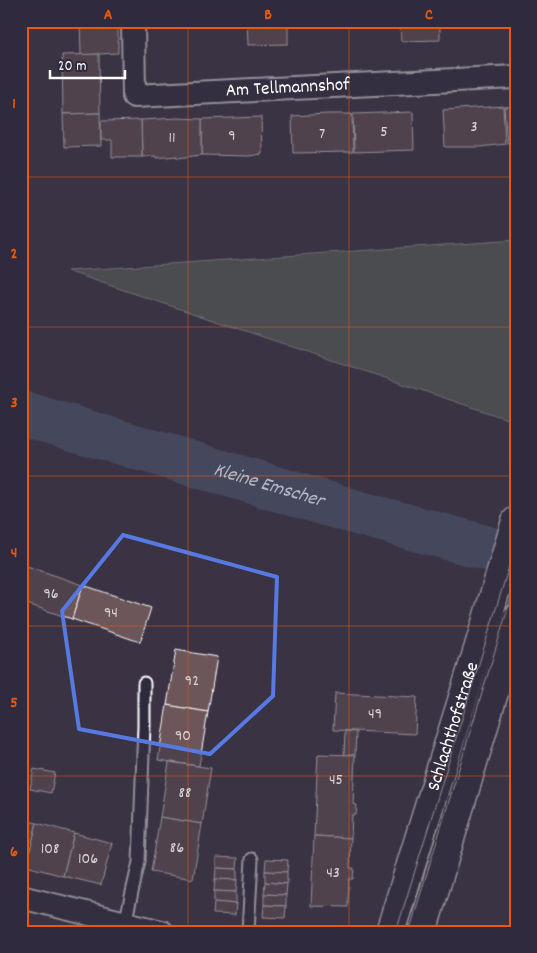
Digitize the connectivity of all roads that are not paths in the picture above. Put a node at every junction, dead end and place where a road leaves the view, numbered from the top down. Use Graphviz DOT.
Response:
graph roads {
  1 [pos="133,21"];
  2 [pos="516,77"];
  3 [pos="516,521"];
  4 [pos="513,635"];
  5 [pos="144,683"];
  6 [pos="252,859"];
  7 [pos="21,897"];
  8 [pos="125,923"];
  9 [pos="162,932"];
  10 [pos="248,932"];
  11 [pos="390,932"];
  12 [pos="422,932"];
  1 -- 2 [label="street, Am Tellmannshof"];
  3 -- 11 [label="street, Schlachthofstraße"];
  4 -- 12 [label="street, Schlachthofstraße"];
  5 -- 8 [label="lane"];
  6 -- 10 [label="lane"];
  7 -- 8 [label="street"];
  8 -- 9 [label="street"];
}
